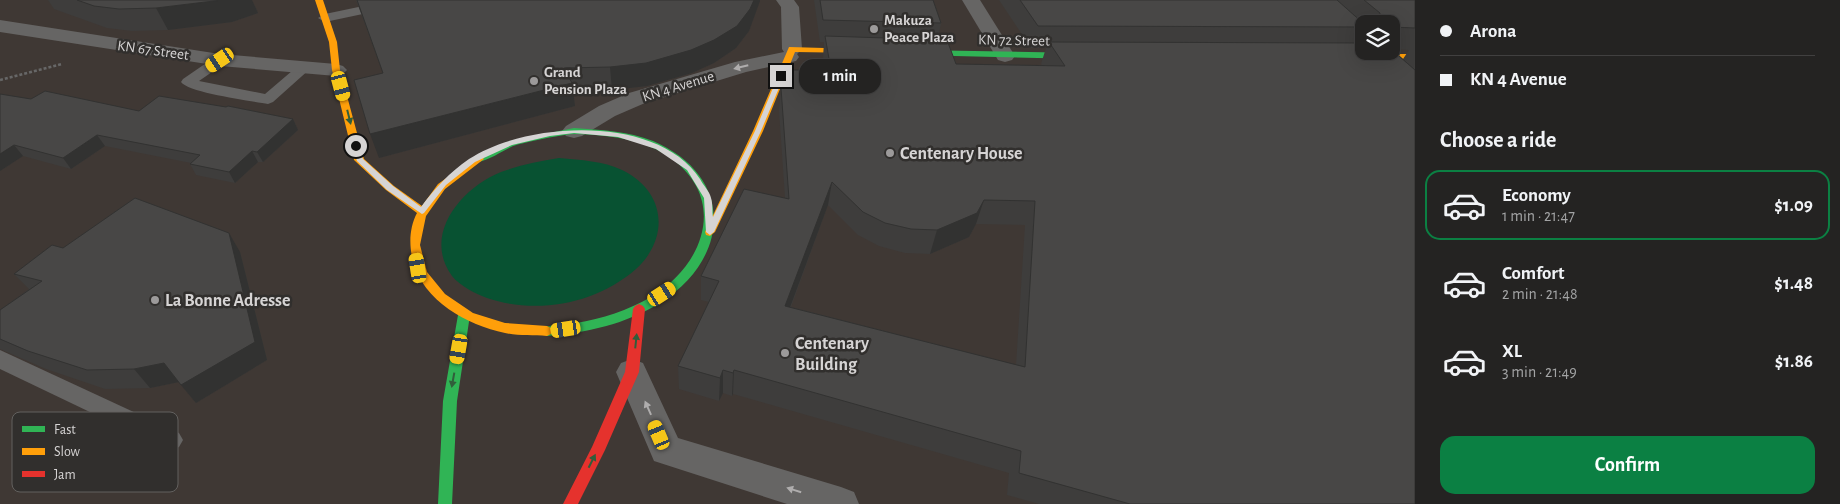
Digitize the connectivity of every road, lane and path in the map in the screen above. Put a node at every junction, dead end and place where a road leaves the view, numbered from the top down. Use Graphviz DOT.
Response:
graph roads {
  1 [pos="319,0"];
  2 [pos="410,0"];
  3 [pos="785,0"];
  4 [pos="971,0"];
  5 [pos="1312,0"];
  6 [pos="325,18"];
  7 [pos="0,26"];
  8 [pos="1355,42"];
  9 [pos="108,43"];
  10 [pos="870,52"];
  11 [pos="899,52"];
  12 [pos="790,53"];
  13 [pos="1006,56"];
  14 [pos="1095,56"];
  15 [pos="1400,56"];
  16 [pos="1415,57"];
  17 [pos="220,60"];
  18 [pos="1375,60"];
  19 [pos="304,68"];
  20 [pos="336,70"];
  21 [pos="1395,75"];
  22 [pos="0,80"];
  23 [pos="574,131"];
  24 [pos="422,212"];
  25 [pos="710,232"];
  26 [pos="639,309"];
  27 [pos="464,315"];
  28 [pos="0,359"];
  29 [pos="632,372"];
  30 [pos="112,412"];
  31 [pos="445,504"];
  32 [pos="570,504"];
  33 [pos="841,504"];
  1 -- 6 [label="main road"];
  2 -- 6 [label="lane"];
  3 -- 12 [label="street"];
  4 -- 13 [label="street"];
  5 -- 8 [label="street"];
  6 -- 20 [label="main road"];
  7 -- 9 [label="street, KN 67 Street"];
  9 -- 17 [label="street, KN 67 Street"];
  9 -- 22 [label="path"];
  10 -- 12 [label="main road"];
  11 -- 13 [label="main road, KN 72 Street"];
  12 -- 23 [label="street, KN 4 Avenue, one-way"];
  12 -- 25 [label="main road"];
  13 -- 14 [label="main road, KN 72 Street"];
  15 -- 16 [label="main road"];
  17 -- 19 [label="street, KN 67 Street"];
  17 -- 19 [label="lane"];
  18 -- 21 [label="street"];
  19 -- 20 [label="street, KN 67 Street"];
  20 -- 24 [label="main road, one-way"];
  23 -- 24 [label="main road"];
  23 -- 25 [label="main road"];
  24 -- 27 [label="main road"];
  25 -- 26 [label="main road"];
  26 -- 27 [label="main road"];
  29 -- 26 [label="main road, one-way"];
  27 -- 31 [label="main road, one-way"];
  28 -- 30 [label="lane"];
  32 -- 29 [label="main road, one-way"];
  33 -- 29 [label="street, one-way"];
}
